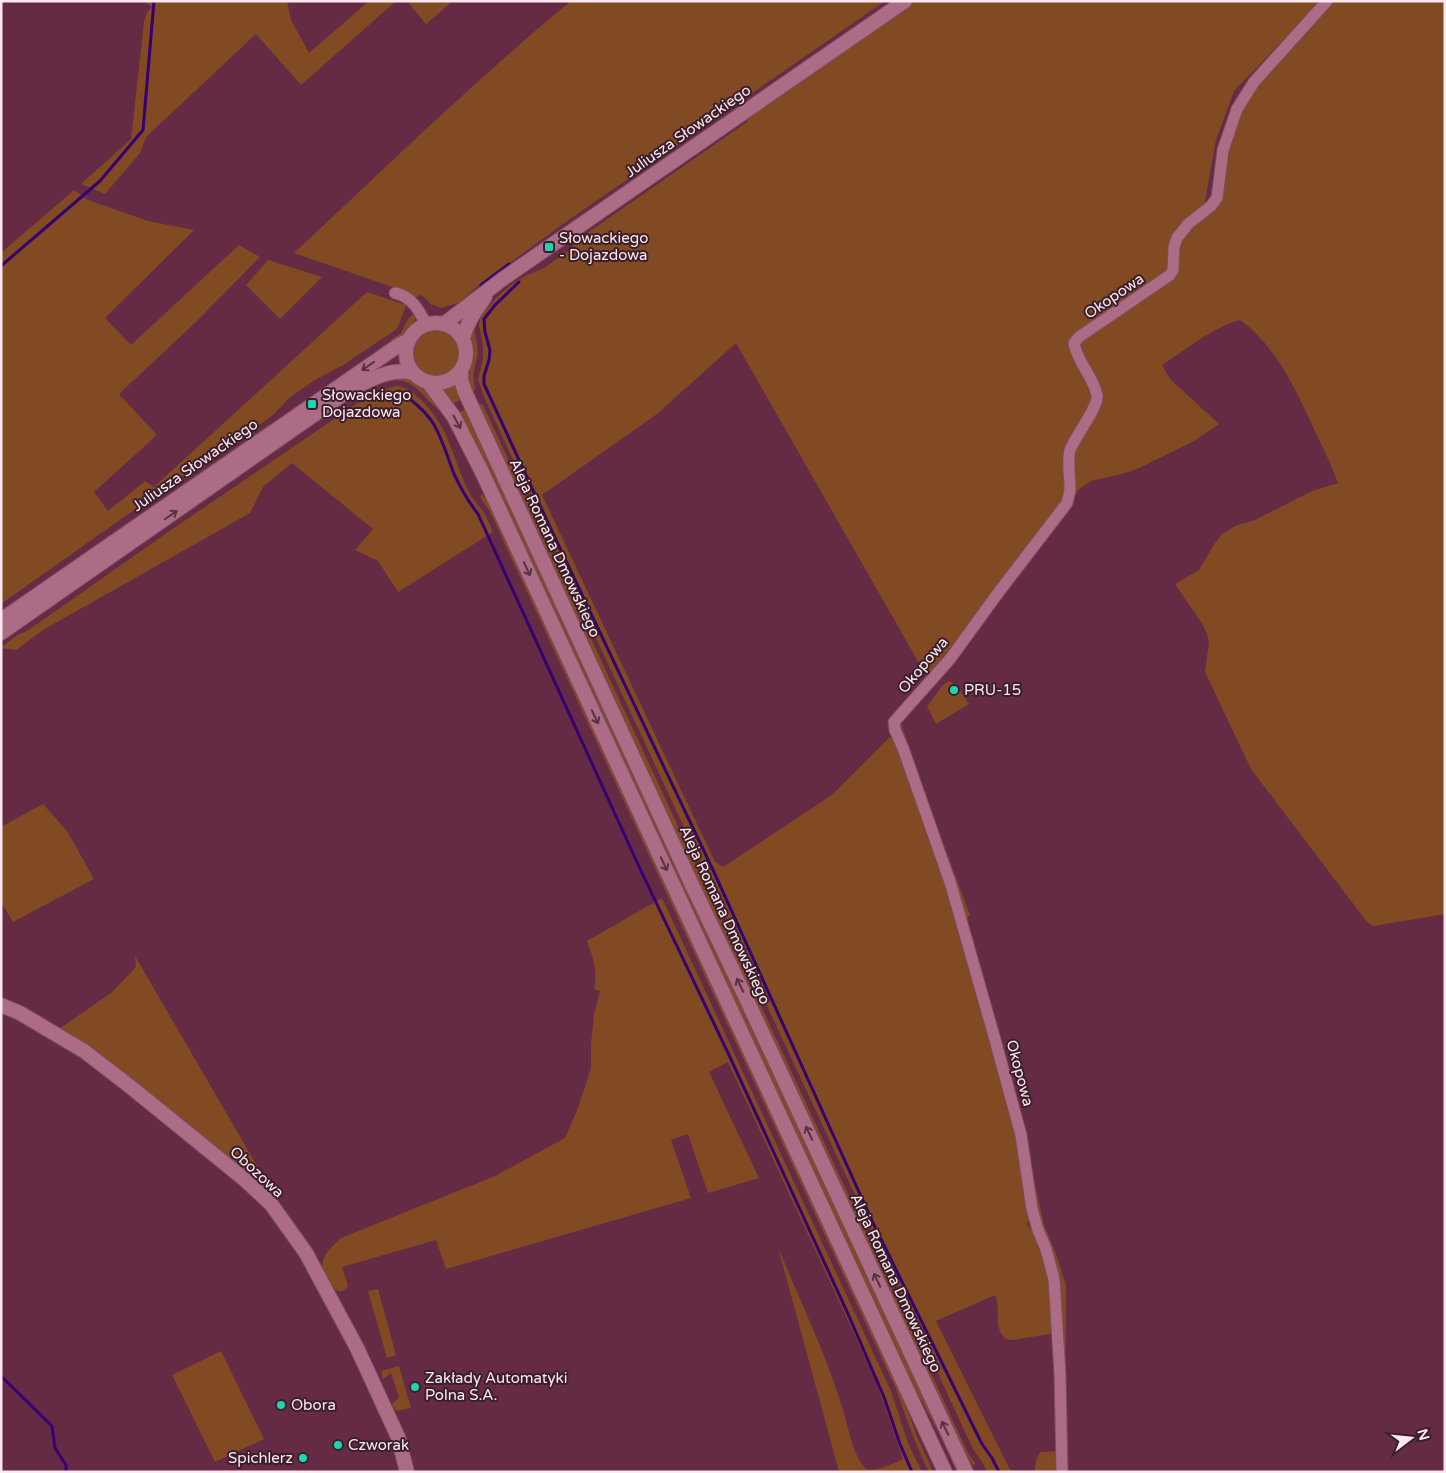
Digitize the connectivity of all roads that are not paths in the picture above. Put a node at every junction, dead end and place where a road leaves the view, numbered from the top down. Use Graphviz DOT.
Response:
graph roads {
  1 [pos="905,1"];
  2 [pos="1327,1"];
  3 [pos="491,289"];
  4 [pos="396,293"];
  5 [pos="426,324"];
  6 [pos="445,324"];
  7 [pos="463,338"];
  8 [pos="409,340"];
  9 [pos="461,371"];
  10 [pos="413,373"];
  11 [pos="429,383"];
  12 [pos="1,620"];
  13 [pos="1,633"];
  14 [pos="1,1005"];
  15 [pos="407,1472"];
  16 [pos="945,1472"];
  17 [pos="966,1472"];
  18 [pos="1062,1472"];
  1 -- 3 [label="main road, Juliusza Słowackiego"];
  2 -- 18 [label="street, Okopowa"];
  3 -- 6 [label="main road, Juliusza Słowackiego"];
  3 -- 7 [label="main road, Juliusza Słowackiego"];
  4 -- 5 [label="street"];
  5 -- 6 [label="main road"];
  5 -- 8 [label="main road"];
  6 -- 7 [label="main road"];
  7 -- 9 [label="main road"];
  8 -- 10 [label="main road"];
  8 -- 12 [label="main road, Juliusza Słowackiego, one-way"];
  9 -- 11 [label="main road"];
  17 -- 9 [label="main road, Aleja Romana Dmowskiego, one-way"];
  10 -- 11 [label="main road"];
  13 -- 10 [label="main road, Juliusza Słowackiego, one-way"];
  11 -- 16 [label="main road, one-way"];
  14 -- 15 [label="main road, Obozowa"];
}
